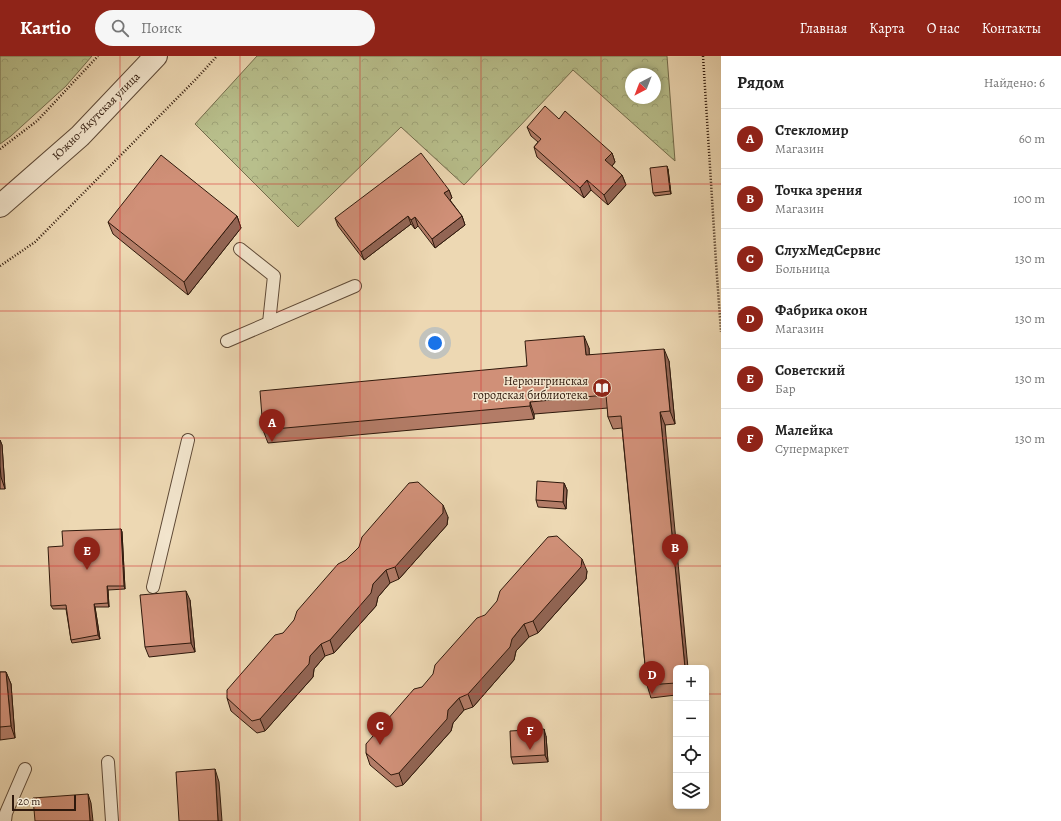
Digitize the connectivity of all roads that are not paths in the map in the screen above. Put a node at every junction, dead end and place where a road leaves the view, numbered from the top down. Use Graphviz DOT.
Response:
graph roads {
  1 [pos="156,56"];
  2 [pos="0,206"];
  3 [pos="240,249"];
  4 [pos="354,286"];
  5 [pos="269,323"];
  6 [pos="227,341"];
  7 [pos="188,440"];
  8 [pos="153,587"];
  9 [pos="108,762"];
  10 [pos="25,769"];
  11 [pos="6,821"];
  12 [pos="112,821"];
  1 -- 2 [label="street, Южно-Якутская улица"];
  3 -- 5 [label="lane"];
  4 -- 5 [label="lane"];
  5 -- 6 [label="lane"];
  7 -- 8 [label="lane"];
  9 -- 12 [label="lane"];
  10 -- 11 [label="lane"];
}
